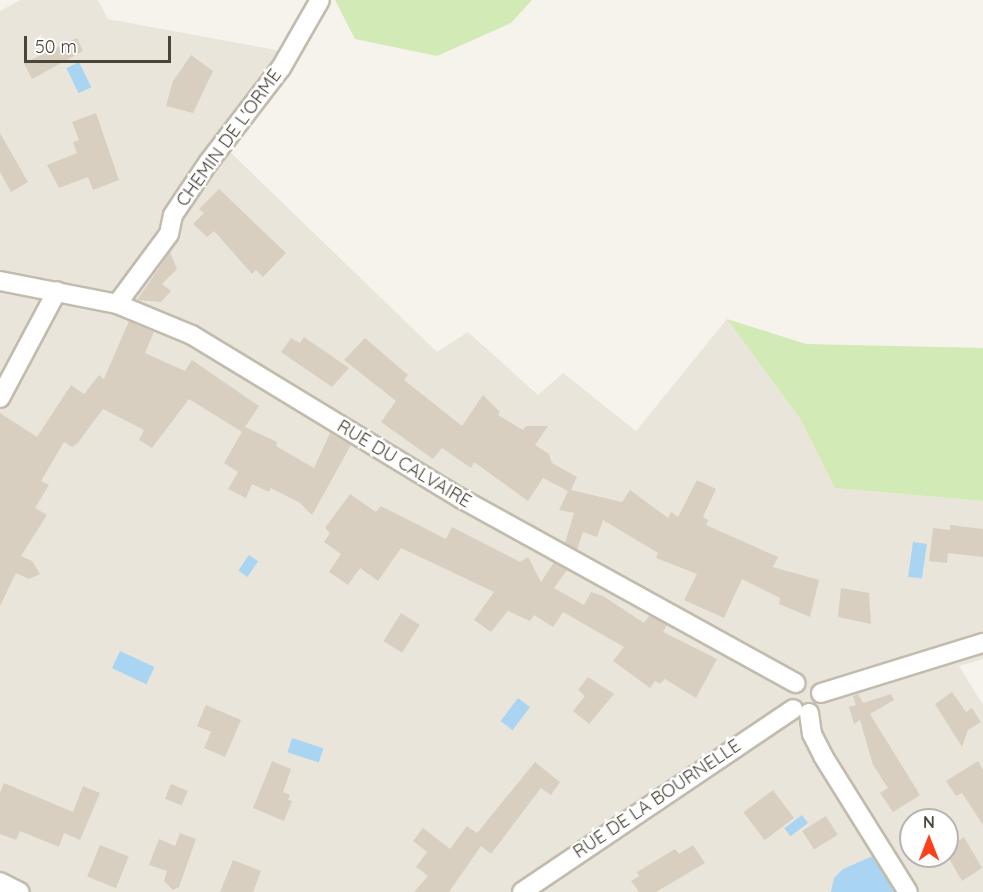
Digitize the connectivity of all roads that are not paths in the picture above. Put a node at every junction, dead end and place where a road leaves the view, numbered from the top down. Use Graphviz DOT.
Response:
graph roads {
  1 [pos="321,0"];
  2 [pos="0,281"];
  3 [pos="57,291"];
  4 [pos="117,304"];
  5 [pos="0,398"];
  6 [pos="983,643"];
  7 [pos="796,683"];
  8 [pos="821,693"];
  9 [pos="801,711"];
  10 [pos="0,882"];
  11 [pos="20,892"];
  12 [pos="522,892"];
  13 [pos="908,892"];
  1 -- 4 [label="street, CHEMIN DE L'ORME"];
  2 -- 3 [label="street, RUE DU CALVAIRE"];
  3 -- 4 [label="street, RUE DU CALVAIRE"];
  3 -- 5 [label="street"];
  4 -- 7 [label="street, RUE DU CALVAIRE"];
  6 -- 8 [label="street"];
  7 -- 8 [label="street"];
  7 -- 9 [label="street"];
  8 -- 9 [label="street"];
  9 -- 12 [label="street, RUE DE LA BOURNELLE"];
  9 -- 13 [label="street"];
  10 -- 11 [label="street"];
}
